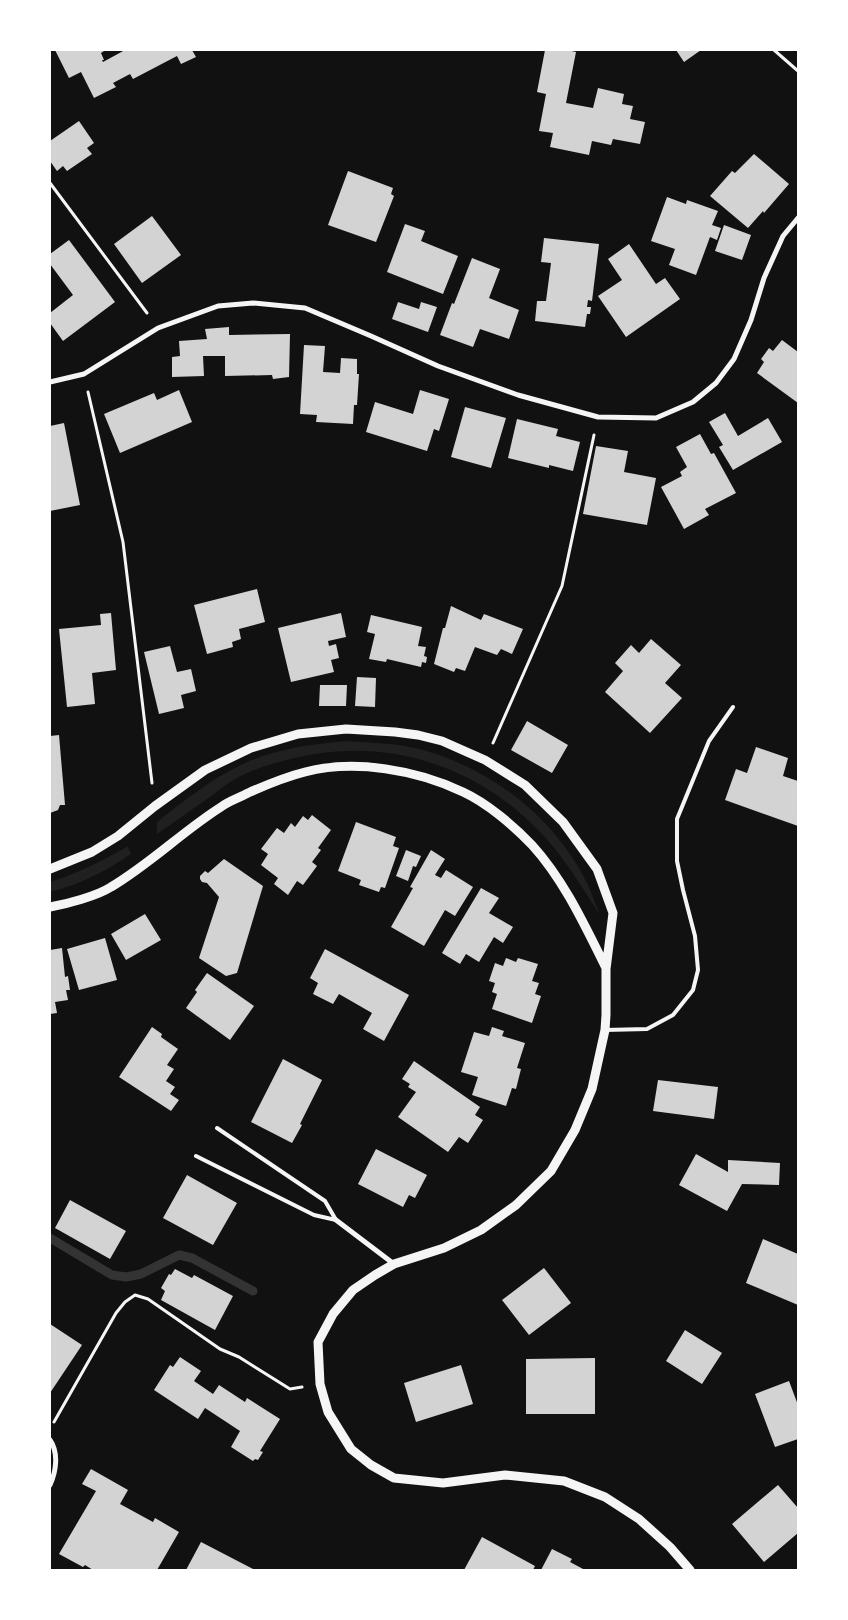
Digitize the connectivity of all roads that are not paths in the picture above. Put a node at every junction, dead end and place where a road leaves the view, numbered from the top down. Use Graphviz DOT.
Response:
graph roads {
  1 [pos="798,218"];
  2 [pos="50,382"];
  3 [pos="733,707"];
  4 [pos="50,869"];
  5 [pos="50,907"];
  6 [pos="606,969"];
  7 [pos="605,1030"];
  8 [pos="217,1128"];
  9 [pos="196,1156"];
  10 [pos="336,1220"];
  11 [pos="394,1264"];
  12 [pos="50,1440"];
  13 [pos="50,1485"];
  14 [pos="690,1570"];
  1 -- 2 [label="street"];
  3 -- 7 [label="lane"];
  4 -- 6 [label="street"];
  5 -- 6 [label="street"];
  6 -- 7 [label="street"];
  7 -- 11 [label="street"];
  8 -- 10 [label="lane"];
  9 -- 10 [label="lane"];
  10 -- 11 [label="street"];
  11 -- 14 [label="street"];
  12 -- 13 [label="street"];
}
